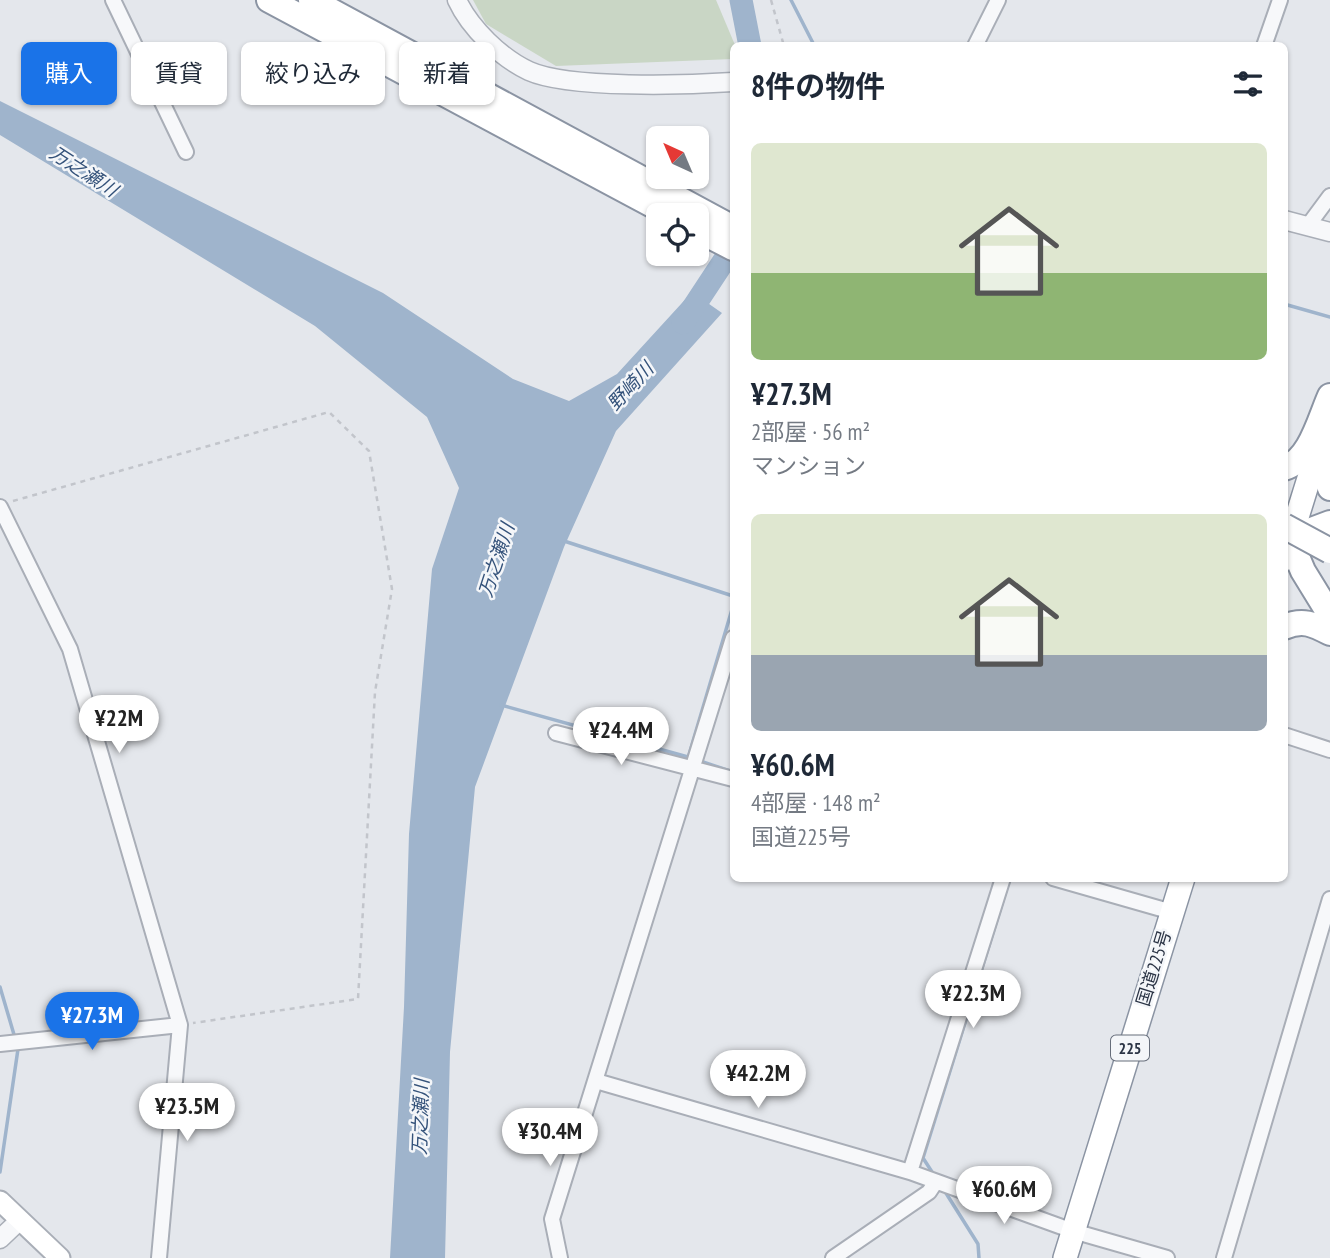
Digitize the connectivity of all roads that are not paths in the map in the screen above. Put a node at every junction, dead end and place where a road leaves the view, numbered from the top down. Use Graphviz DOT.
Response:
graph roads {
  1 [pos="113,0"];
  2 [pos="269,0"];
  3 [pos="311,0"];
  4 [pos="457,0"];
  5 [pos="998,0"];
  6 [pos="1280,0"];
  7 [pos="977,42"];
  8 [pos="1265,42"];
  9 [pos="730,82"];
  10 [pos="186,152"];
  11 [pos="1330,196"];
  12 [pos="649,203"];
  13 [pos="664,203"];
  14 [pos="1288,221"];
  15 [pos="709,225"];
  16 [pos="1307,227"];
  17 [pos="730,228"];
  18 [pos="709,231"];
  19 [pos="1330,232"];
  20 [pos="730,246"];
  21 [pos="1330,396"];
  22 [pos="1330,410"];
  23 [pos="1330,444"];
  24 [pos="1288,466"];
  25 [pos="1330,488"];
  26 [pos="7,504"];
  27 [pos="1330,523"];
  28 [pos="1288,538"];
  29 [pos="1330,551"];
  30 [pos="1330,564"];
  31 [pos="1330,615"];
  32 [pos="1288,625"];
  33 [pos="1330,633"];
  34 [pos="730,648"];
  35 [pos="556,733"];
  36 [pos="1288,736"];
  37 [pos="1330,750"];
  38 [pos="695,767"];
  39 [pos="730,778"];
  40 [pos="1002,882"];
  41 [pos="1067,882"];
  42 [pos="1182,882"];
  43 [pos="1330,899"];
  44 [pos="1172,912"];
  45 [pos="180,1025"];
  46 [pos="0,1044"];
  47 [pos="596,1081"];
  48 [pos="910,1172"];
  49 [pos="940,1185"];
  50 [pos="0,1201"];
  51 [pos="20,1220"];
  52 [pos="1073,1231"];
  53 [pos="0,1240"];
  54 [pos="60,1258"];
  55 [pos="159,1258"];
  56 [pos="560,1258"];
  57 [pos="833,1258"];
  58 [pos="1065,1258"];
  59 [pos="1167,1258"];
  60 [pos="1224,1258"];
  1 -- 10 [label="street"];
  2 -- 12 [label="highway"];
  3 -- 13 [label="highway"];
  4 -- 9 [label="street"];
  5 -- 7 [label="street"];
  6 -- 8 [label="street"];
  11 -- 16 [label="street"];
  14 -- 16 [label="street"];
  15 -- 17 [label="highway"];
  16 -- 19 [label="street"];
  18 -- 20 [label="highway"];
  21 -- 24 [label="highway"];
  22 -- 28 [label="highway"];
  23 -- 25 [label="highway"];
  26 -- 45 [label="street"];
  27 -- 28 [label="highway"];
  28 -- 29 [label="highway, bridge"];
  28 -- 30 [label="highway"];
  28 -- 31 [label="highway"];
  32 -- 33 [label="highway"];
  34 -- 38 [label="street"];
  35 -- 38 [label="street"];
  36 -- 37 [label="street"];
  38 -- 39 [label="street"];
  38 -- 47 [label="street"];
  40 -- 48 [label="street"];
  41 -- 44 [label="street"];
  42 -- 44 [label="highway, 国道225号 / 225"];
  43 -- 60 [label="street"];
  44 -- 52 [label="highway, 国道225号 / 225"];
  45 -- 46 [label="street"];
  45 -- 55 [label="street"];
  47 -- 48 [label="street"];
  47 -- 56 [label="street"];
  48 -- 49 [label="street"];
  49 -- 52 [label="street"];
  49 -- 57 [label="street"];
  50 -- 51 [label="main road"];
  51 -- 53 [label="street"];
  51 -- 54 [label="main road"];
  52 -- 58 [label="highway, 国道225号 / 225"];
  52 -- 59 [label="street"];
}
